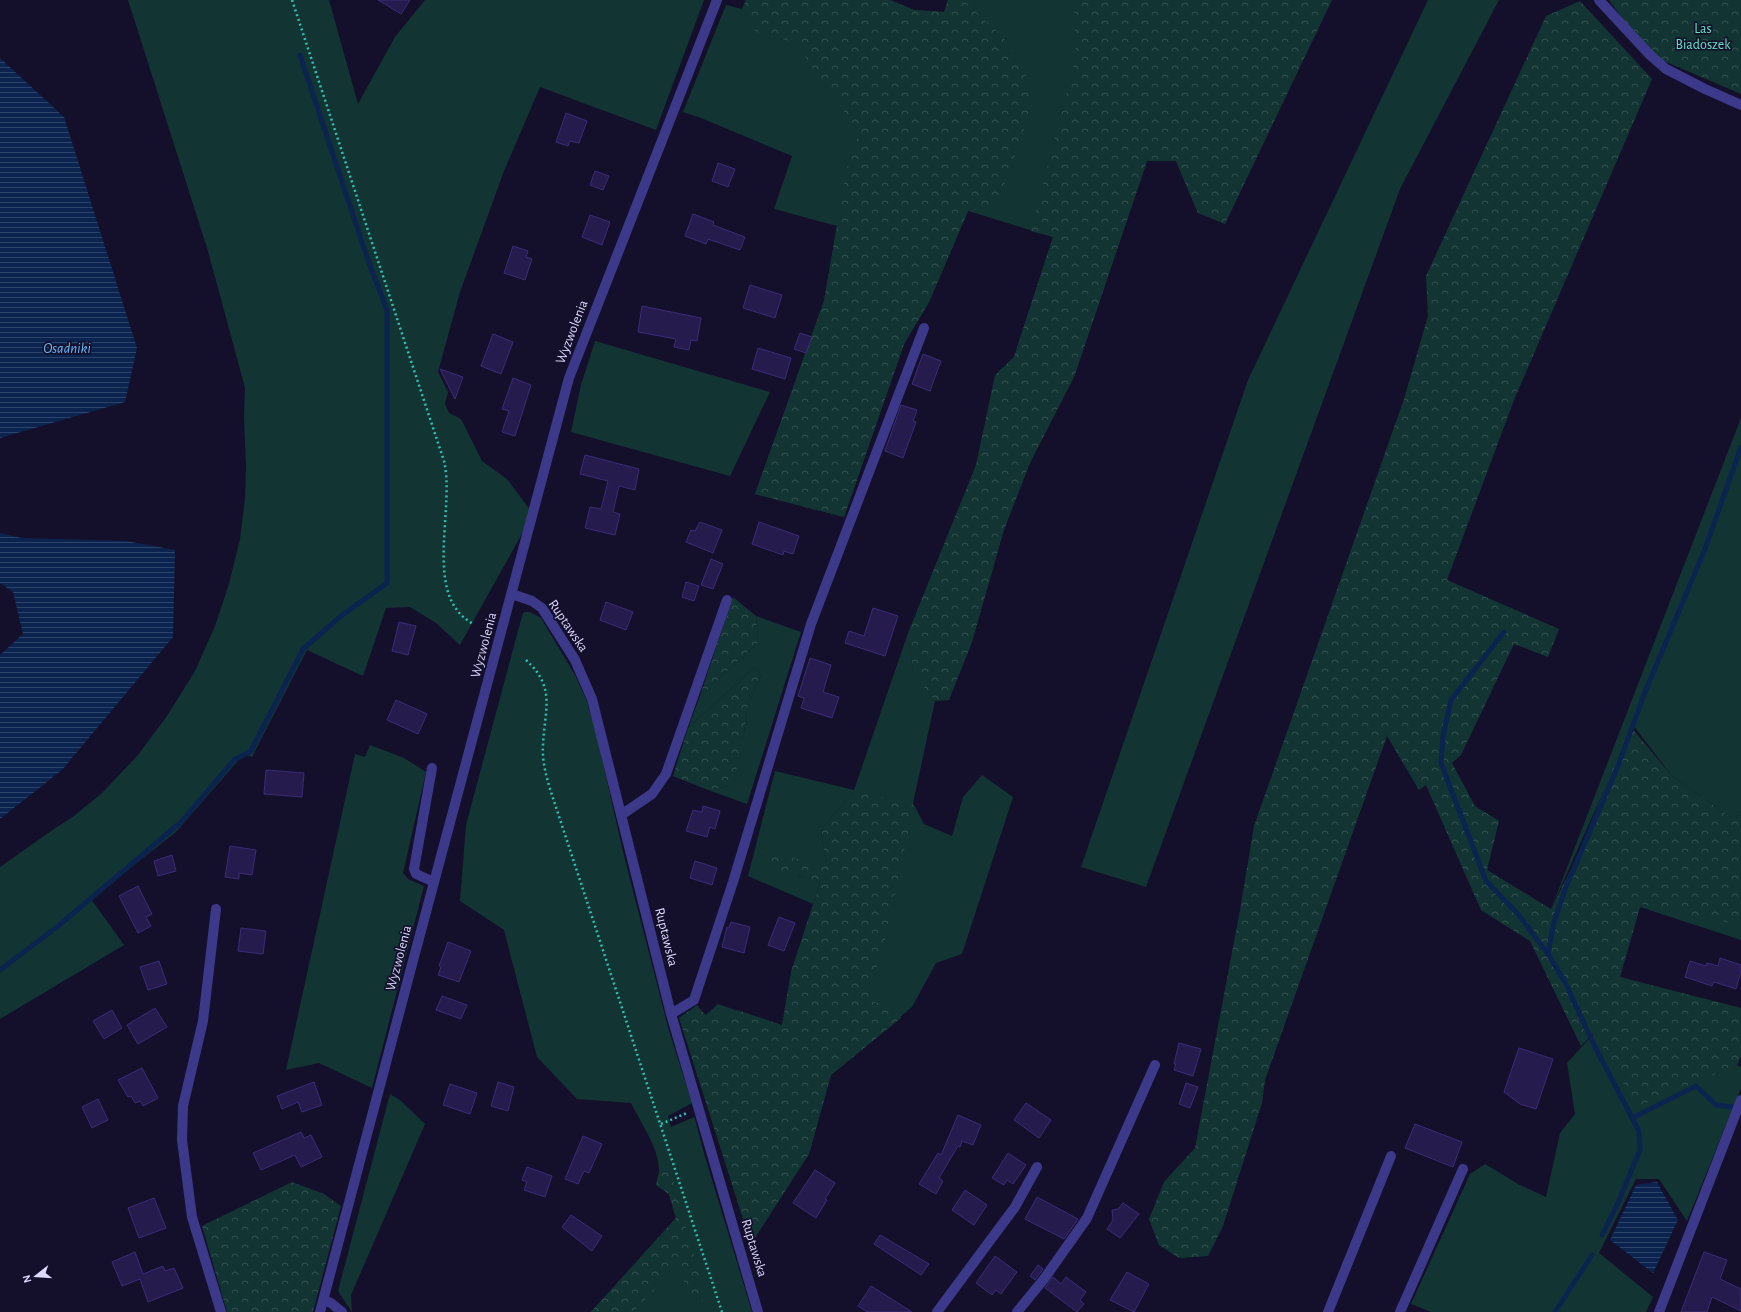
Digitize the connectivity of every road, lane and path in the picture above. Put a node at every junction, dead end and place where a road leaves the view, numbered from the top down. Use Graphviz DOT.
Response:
graph roads {
  1 [pos="292,0"];
  2 [pos="717,0"];
  3 [pos="1600,0"];
  4 [pos="1741,104"];
  5 [pos="924,328"];
  6 [pos="512,594"];
  7 [pos="727,600"];
  8 [pos="473,624"];
  9 [pos="526,660"];
  10 [pos="432,768"];
  11 [pos="621,815"];
  12 [pos="434,882"];
  13 [pos="216,909"];
  14 [pos="671,1014"];
  15 [pos="1155,1065"];
  16 [pos="1741,1100"];
  17 [pos="698,1108"];
  18 [pos="660,1124"];
  19 [pos="1391,1156"];
  20 [pos="1037,1167"];
  21 [pos="1463,1170"];
  22 [pos="324,1300"];
  23 [pos="221,1312"];
  24 [pos="320,1312"];
  25 [pos="342,1312"];
  26 [pos="722,1312"];
  27 [pos="758,1312"];
  28 [pos="937,1312"];
  29 [pos="1017,1312"];
  30 [pos="1328,1312"];
  31 [pos="1400,1312"];
  32 [pos="1659,1312"];
  1 -- 8 [label="path"];
  2 -- 6 [label="street, Wyzwolenia"];
  3 -- 4 [label="street"];
  5 -- 14 [label="street"];
  6 -- 11 [label="street, Ruptawska"];
  6 -- 12 [label="street, Wyzwolenia"];
  7 -- 11 [label="street"];
  9 -- 18 [label="path"];
  10 -- 12 [label="street"];
  11 -- 14 [label="street, Ruptawska"];
  12 -- 22 [label="street, Wyzwolenia"];
  13 -- 23 [label="street"];
  14 -- 17 [label="street, Ruptawska"];
  15 -- 29 [label="street"];
  16 -- 32 [label="street"];
  17 -- 18 [label="path"];
  17 -- 27 [label="street, Ruptawska"];
  18 -- 26 [label="path"];
  19 -- 30 [label="street"];
  20 -- 28 [label="street"];
  21 -- 31 [label="street"];
  22 -- 24 [label="street, Wyzwolenia"];
  22 -- 25 [label="street"];
}
